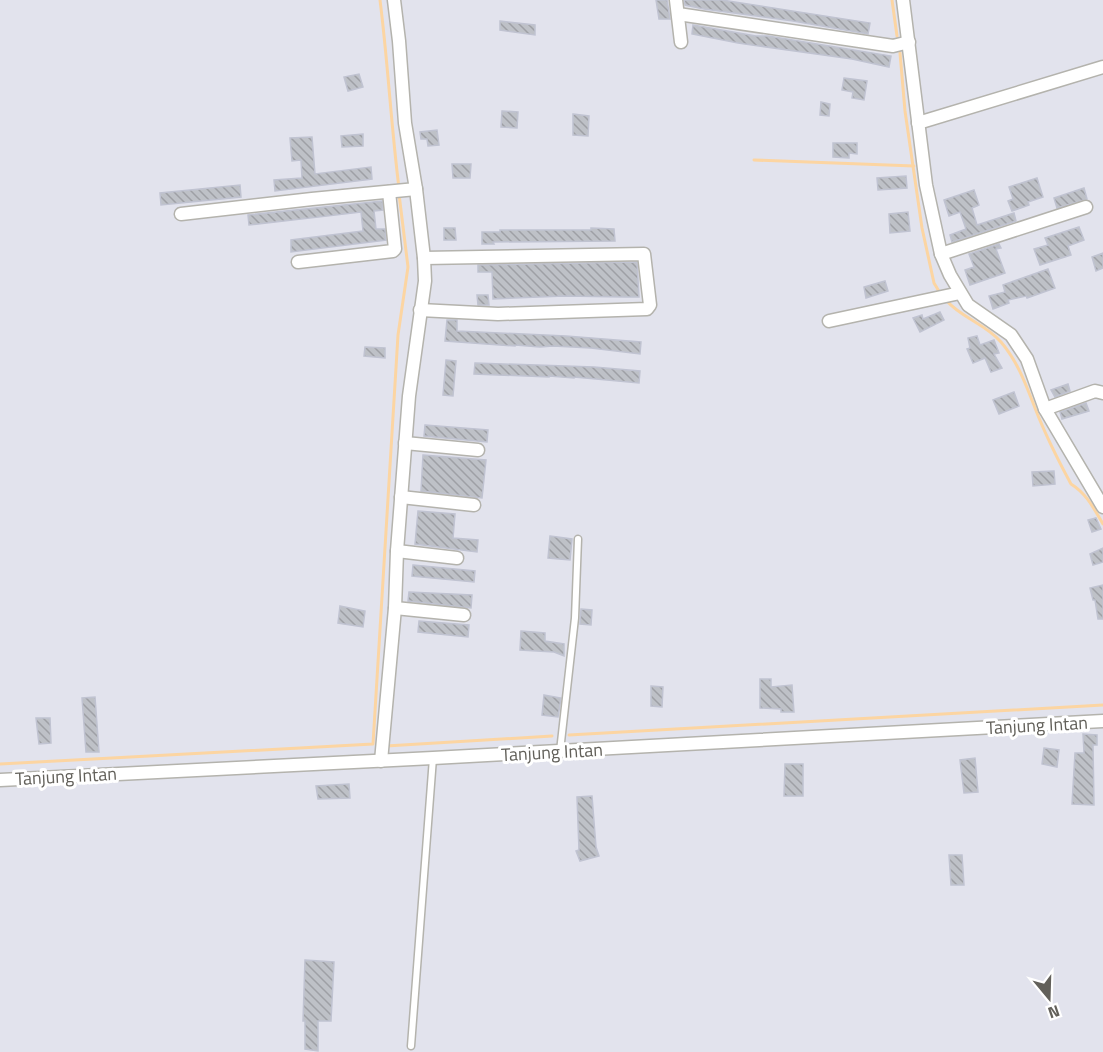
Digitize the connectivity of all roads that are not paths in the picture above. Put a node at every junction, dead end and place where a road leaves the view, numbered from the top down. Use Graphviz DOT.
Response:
graph roads {
  1 [pos="394,0"];
  2 [pos="676,0"];
  3 [pos="903,0"];
  4 [pos="678,14"];
  5 [pos="681,42"];
  6 [pos="909,42"];
  7 [pos="1103,67"];
  8 [pos="918,123"];
  9 [pos="412,190"];
  10 [pos="391,192"];
  11 [pos="1086,207"];
  12 [pos="181,214"];
  13 [pos="941,254"];
  14 [pos="424,258"];
  15 [pos="298,262"];
  16 [pos="960,293"];
  17 [pos="420,310"];
  18 [pos="829,321"];
  19 [pos="1103,393"];
  20 [pos="1045,409"];
  21 [pos="405,443"];
  22 [pos="478,450"];
  23 [pos="401,497"];
  24 [pos="474,505"];
  25 [pos="1103,507"];
  26 [pos="578,538"];
  27 [pos="397,551"];
  28 [pos="457,558"];
  29 [pos="395,608"];
  30 [pos="464,615"];
  31 [pos="1103,721"];
  32 [pos="560,751"];
  33 [pos="433,758"];
  34 [pos="381,761"];
  35 [pos="0,780"];
  36 [pos="411,1046"];
  1 -- 9 [label="street"];
  2 -- 4 [label="street"];
  3 -- 6 [label="street"];
  4 -- 5 [label="street"];
  4 -- 6 [label="street"];
  6 -- 8 [label="street"];
  7 -- 8 [label="street"];
  8 -- 13 [label="street"];
  9 -- 10 [label="street"];
  9 -- 14 [label="street"];
  10 -- 12 [label="street"];
  10 -- 15 [label="street"];
  11 -- 13 [label="street"];
  13 -- 16 [label="street"];
  14 -- 17 [label="street"];
  14 -- 17 [label="street"];
  16 -- 18 [label="street"];
  16 -- 20 [label="street"];
  17 -- 21 [label="street"];
  19 -- 20 [label="street"];
  20 -- 25 [label="street"];
  21 -- 22 [label="street"];
  21 -- 23 [label="street"];
  23 -- 24 [label="street"];
  23 -- 27 [label="street"];
  26 -- 32 [label="lane"];
  27 -- 28 [label="street"];
  27 -- 29 [label="street"];
  29 -- 30 [label="street"];
  29 -- 34 [label="street"];
  31 -- 32 [label="street, Tanjung Intan"];
  32 -- 33 [label="street, Tanjung Intan"];
  33 -- 34 [label="street, Tanjung Intan"];
  33 -- 36 [label="lane"];
  34 -- 35 [label="street, Tanjung Intan"];
}
